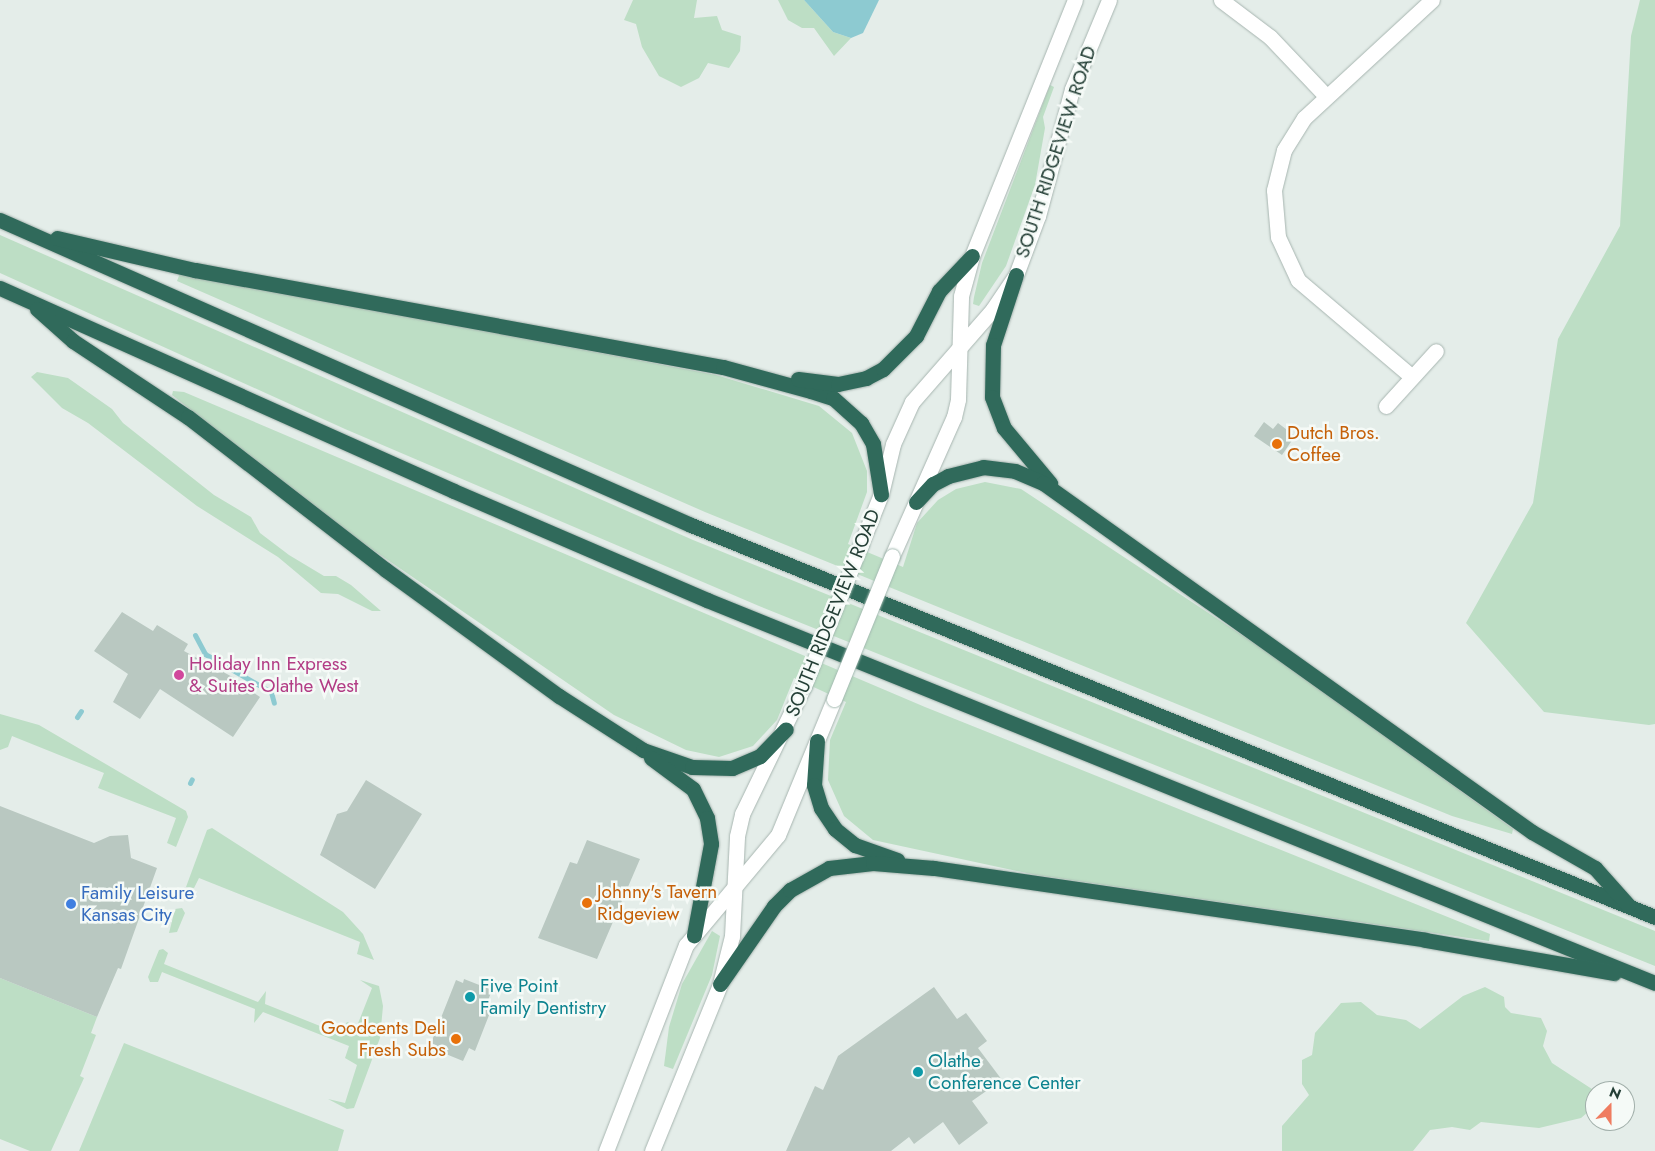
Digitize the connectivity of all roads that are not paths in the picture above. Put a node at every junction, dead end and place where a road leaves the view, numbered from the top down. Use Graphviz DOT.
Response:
graph roads {
  1 [pos="1074,0"];
  2 [pos="1108,0"];
  3 [pos="1221,0"];
  4 [pos="1432,0"];
  5 [pos="1326,96"];
  6 [pos="0,220"];
  7 [pos="20,230"];
  8 [pos="972,256"];
  9 [pos="1016,275"];
  10 [pos="0,288"];
  11 [pos="26,300"];
  12 [pos="959,347"];
  13 [pos="1436,351"];
  14 [pos="723,367"];
  15 [pos="1411,376"];
  16 [pos="1386,406"];
  17 [pos="881,494"];
  18 [pos="916,502"];
  19 [pos="1076,504"];
  20 [pos="786,729"];
  21 [pos="816,741"];
  22 [pos="643,750"];
  23 [pos="934,868"];
  24 [pos="733,890"];
  25 [pos="1630,907"];
  26 [pos="1655,917"];
  27 [pos="694,935"];
  28 [pos="1640,977"];
  29 [pos="1655,983"];
  30 [pos="720,984"];
  31 [pos="606,1151"];
  32 [pos="652,1151"];
  1 -- 8 [label="main road, SOUTH RIDGEVIEW ROAD"];
  2 -- 9 [label="main road, SOUTH RIDGEVIEW ROAD"];
  3 -- 5 [label="main road"];
  4 -- 5 [label="main road"];
  5 -- 15 [label="main road"];
  6 -- 7 [label="highway"];
  7 -- 14 [label="highway"];
  7 -- 25 [label="highway"];
  8 -- 12 [label="main road, SOUTH RIDGEVIEW ROAD"];
  8 -- 14 [label="highway"];
  9 -- 12 [label="main road, SOUTH RIDGEVIEW ROAD"];
  9 -- 19 [label="highway"];
  10 -- 11 [label="highway"];
  11 -- 22 [label="highway"];
  11 -- 28 [label="highway"];
  12 -- 17 [label="main road, SOUTH RIDGEVIEW ROAD"];
  12 -- 18 [label="main road, SOUTH RIDGEVIEW ROAD"];
  13 -- 15 [label="main road"];
  14 -- 17 [label="highway"];
  15 -- 16 [label="main road"];
  17 -- 20 [label="main road, SOUTH RIDGEVIEW ROAD, bridge"];
  18 -- 19 [label="highway"];
  18 -- 21 [label="main road, SOUTH RIDGEVIEW ROAD, bridge"];
  19 -- 25 [label="highway"];
  20 -- 22 [label="highway"];
  20 -- 24 [label="main road, SOUTH RIDGEVIEW ROAD"];
  21 -- 23 [label="highway"];
  21 -- 24 [label="main road, SOUTH RIDGEVIEW ROAD"];
  22 -- 27 [label="highway"];
  23 -- 28 [label="highway"];
  23 -- 30 [label="highway"];
  24 -- 27 [label="main road, SOUTH RIDGEVIEW ROAD"];
  24 -- 30 [label="main road, SOUTH RIDGEVIEW ROAD"];
  25 -- 26 [label="highway"];
  27 -- 31 [label="main road, SOUTH RIDGEVIEW ROAD"];
  28 -- 29 [label="highway"];
  30 -- 32 [label="main road, SOUTH RIDGEVIEW ROAD"];
}
